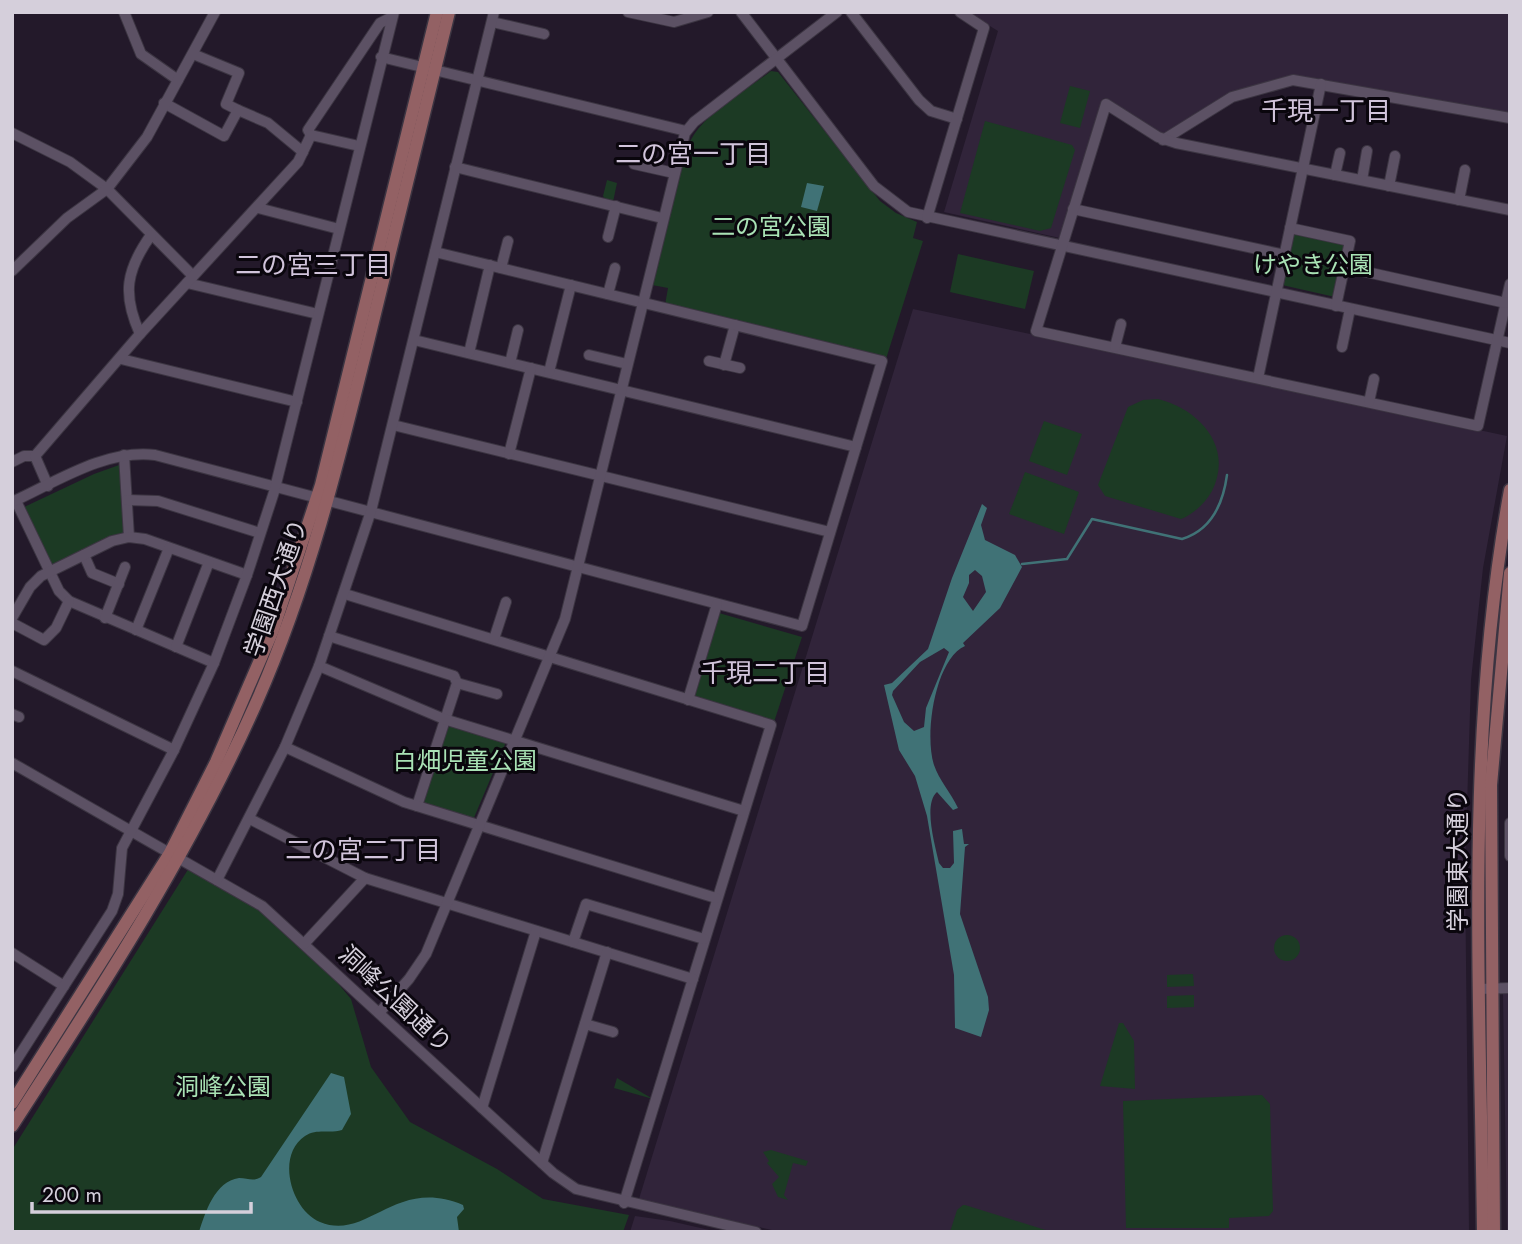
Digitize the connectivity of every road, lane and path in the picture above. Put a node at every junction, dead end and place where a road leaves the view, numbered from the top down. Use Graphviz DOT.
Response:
graph roads {
  1 [pos="124,12"];
  2 [pos="215,12"];
  3 [pos="437,12"];
  4 [pos="449,12"];
  5 [pos="628,12"];
  6 [pos="708,12"];
  7 [pos="741,12"];
  8 [pos="837,12"];
  9 [pos="851,12"];
  10 [pos="960,12"];
  11 [pos="392,15"];
  12 [pos="493,17"];
  13 [pos="544,34"];
  14 [pos="193,54"];
  15 [pos="381,57"];
  16 [pos="776,59"];
  17 [pos="429,69"];
  18 [pos="178,80"];
  19 [pos="477,80"];
  20 [pos="1321,84"];
  21 [pos="164,103"];
  22 [pos="238,110"];
  23 [pos="1510,118"];
  24 [pos="957,120"];
  25 [pos="686,131"];
  26 [pos="12,133"];
  27 [pos="311,135"];
  28 [pos="1163,140"];
  29 [pos="359,146"];
  30 [pos="1367,151"];
  31 [pos="303,152"];
  32 [pos="1340,153"];
  33 [pos="1395,156"];
  34 [pos="634,164"];
  35 [pos="455,167"];
  36 [pos="1303,168"];
  37 [pos="1465,170"];
  38 [pos="674,173"];
  39 [pos="1335,175"];
  40 [pos="1362,180"];
  41 [pos="1389,186"];
  42 [pos="107,189"];
  43 [pos="1459,200"];
  44 [pos="616,206"];
  45 [pos="258,208"];
  46 [pos="1073,209"];
  47 [pos="1510,210"];
  48 [pos="662,218"];
  49 [pos="927,218"];
  50 [pos="1290,228"];
  51 [pos="339,229"];
  52 [pos="152,235"];
  53 [pos="608,237"];
  54 [pos="508,241"];
  55 [pos="1062,247"];
  56 [pos="435,252"];
  57 [pos="1285,255"];
  58 [pos="490,265"];
  59 [pos="1345,267"];
  60 [pos="501,268"];
  61 [pos="615,268"];
  62 [pos="12,271"];
  63 [pos="190,280"];
  64 [pos="1510,284"];
  65 [pos="571,285"];
  66 [pos="1277,293"];
  67 [pos="608,294"];
  68 [pos="642,303"];
  69 [pos="1506,303"];
  70 [pos="1336,306"];
  71 [pos="1350,309"];
  72 [pos="318,314"];
  73 [pos="1121,324"];
  74 [pos="735,326"];
  75 [pos="518,330"];
  76 [pos="140,334"];
  77 [pos="414,340"];
  78 [pos="1498,341"];
  79 [pos="1510,343"];
  80 [pos="1115,347"];
  81 [pos="1342,347"];
  82 [pos="469,353"];
  83 [pos="589,355"];
  84 [pos="121,359"];
  85 [pos="709,361"];
  86 [pos="510,363"];
  87 [pos="627,364"];
  88 [pos="724,365"];
  89 [pos="531,368"];
  90 [pos="740,368"];
  91 [pos="549,372"];
  92 [pos="1258,378"];
  93 [pos="1374,379"];
  94 [pos="620,390"];
  95 [pos="298,402"];
  96 [pos="1368,402"];
  97 [pos="393,425"];
  98 [pos="856,447"];
  99 [pos="509,454"];
  100 [pos="124,455"];
  101 [pos="35,456"];
  102 [pos="12,462"];
  103 [pos="600,475"];
  104 [pos="48,486"];
  105 [pos="275,486"];
  106 [pos="1510,490"];
  107 [pos="323,498"];
  108 [pos="127,500"];
  109 [pos="14,502"];
  110 [pos="371,511"];
  111 [pos="830,532"];
  112 [pos="260,533"];
  113 [pos="129,537"];
  114 [pos="169,548"];
  115 [pos="84,555"];
  116 [pos="209,562"];
  117 [pos="125,567"];
  118 [pos="578,567"];
  119 [pos="49,572"];
  120 [pos="247,575"];
  121 [pos="1510,576"];
  122 [pos="119,584"];
  123 [pos="345,594"];
  124 [pos="69,601"];
  125 [pos="506,602"];
  126 [pos="717,604"];
  127 [pos="106,618"];
  128 [pos="12,620"];
  129 [pos="136,630"];
  130 [pos="330,636"];
  131 [pos="494,639"];
  132 [pos="176,647"];
  133 [pos="550,657"];
  134 [pos="214,663"];
  135 [pos="319,667"];
  136 [pos="12,671"];
  137 [pos="457,683"];
  138 [pos="496,694"];
  139 [pos="688,700"];
  140 [pos="444,719"];
  141 [pos="515,741"];
  142 [pos="285,747"];
  143 [pos="174,750"];
  144 [pos="12,763"];
  145 [pos="417,806"];
  146 [pos="744,811"];
  147 [pos="250,819"];
  148 [pos="1510,823"];
  149 [pos="480,826"];
  150 [pos="131,831"];
  151 [pos="174,855"];
  152 [pos="1510,856"];
  153 [pos="365,878"];
  154 [pos="217,880"];
  155 [pos="716,898"];
  156 [pos="448,904"];
  157 [pos="536,931"];
  158 [pos="704,939"];
  159 [pos="573,942"];
  160 [pos="304,944"];
  161 [pos="607,952"];
  162 [pos="12,953"];
  163 [pos="693,979"];
  164 [pos="64,986"];
  165 [pos="1510,988"];
  166 [pos="1485,989"];
  167 [pos="379,1013"];
  168 [pos="585,1024"];
  169 [pos="612,1032"];
  170 [pos="12,1067"];
  171 [pos="12,1103"];
  172 [pos="482,1108"];
  173 [pos="12,1126"];
  174 [pos="542,1164"];
  175 [pos="624,1203"];
  176 [pos="756,1232"];
  177 [pos="1483,1232"];
  178 [pos="1494,1232"];
  1 -- 18 [label="street"];
  2 -- 14 [label="street"];
  3 -- 17 [label="main road, 学園西大通り"];
  4 -- 17 [label="main road, 学園西大通り"];
  5 -- 6 [label="street"];
  7 -- 16 [label="street"];
  8 -- 16 [label="street"];
  9 -- 24 [label="street"];
  10 -- 24 [label="street"];
  11 -- 15 [label="street"];
  11 -- 27 [label="street"];
  12 -- 13 [label="street"];
  12 -- 19 [label="street"];
  14 -- 18 [label="street"];
  14 -- 22 [label="street"];
  15 -- 17 [label="street"];
  15 -- 29 [label="street"];
  16 -- 25 [label="street"];
  16 -- 49 [label="street"];
  17 -- 19 [label="street"];
  17 -- 107 [label="main road, 学園西大通り"];
  18 -- 21 [label="street"];
  19 -- 25 [label="street"];
  19 -- 35 [label="street"];
  20 -- 23 [label="street"];
  20 -- 28 [label="street"];
  20 -- 36 [label="street"];
  21 -- 22 [label="street"];
  21 -- 42 [label="street"];
  22 -- 31 [label="street"];
  24 -- 49 [label="street"];
  25 -- 38 [label="street"];
  26 -- 42 [label="street"];
  27 -- 29 [label="street"];
  27 -- 31 [label="street"];
  28 -- 36 [label="street"];
  28 -- 46 [label="street"];
  29 -- 51 [label="street"];
  30 -- 40 [label="street"];
  31 -- 45 [label="street"];
  32 -- 39 [label="street"];
  33 -- 41 [label="street"];
  34 -- 38 [label="street"];
  35 -- 44 [label="street"];
  35 -- 56 [label="street"];
  36 -- 39 [label="street"];
  36 -- 50 [label="street"];
  37 -- 43 [label="street"];
  38 -- 48 [label="street"];
  39 -- 40 [label="street"];
  40 -- 41 [label="street"];
  41 -- 43 [label="street"];
  42 -- 52 [label="street"];
  42 -- 62 [label="street"];
  43 -- 47 [label="street"];
  44 -- 48 [label="street"];
  44 -- 53 [label="street"];
  45 -- 51 [label="street"];
  45 -- 63 [label="street"];
  46 -- 55 [label="street"];
  46 -- 57 [label="street"];
  48 -- 68 [label="street"];
  49 -- 55 [label="street"];
  50 -- 57 [label="street"];
  50 -- 59 [label="street"];
  51 -- 72 [label="street"];
  52 -- 63 [label="street"];
  52 -- 76 [label="street"];
  54 -- 60 [label="street"];
  55 -- 66 [label="street"];
  55 -- 80 [label="street"];
  56 -- 58 [label="street"];
  56 -- 77 [label="street"];
  57 -- 66 [label="street"];
  58 -- 60 [label="street"];
  58 -- 82 [label="street"];
  59 -- 69 [label="street"];
  59 -- 70 [label="street"];
  60 -- 65 [label="street"];
  61 -- 67 [label="street"];
  63 -- 72 [label="street"];
  63 -- 76 [label="street"];
  64 -- 69 [label="street"];
  65 -- 67 [label="street"];
  65 -- 91 [label="street"];
  66 -- 70 [label="street"];
  66 -- 92 [label="street"];
  67 -- 68 [label="street"];
  68 -- 74 [label="street"];
  68 -- 87 [label="street"];
  69 -- 78 [label="street"];
  70 -- 71 [label="street"];
  71 -- 78 [label="street"];
  71 -- 81 [label="street"];
  72 -- 95 [label="street"];
  73 -- 80 [label="street"];
  74 -- 88 [label="street"];
  74 -- 98 [label="street"];
  75 -- 86 [label="street"];
  76 -- 84 [label="street"];
  77 -- 82 [label="street"];
  77 -- 97 [label="street"];
  78 -- 79 [label="street"];
  78 -- 96 [label="street"];
  80 -- 92 [label="street"];
  82 -- 86 [label="street"];
  83 -- 87 [label="street"];
  84 -- 95 [label="street"];
  84 -- 101 [label="street"];
  85 -- 88 [label="street"];
  86 -- 89 [label="street"];
  87 -- 94 [label="street"];
  88 -- 90 [label="street"];
  89 -- 91 [label="street"];
  89 -- 99 [label="street"];
  91 -- 94 [label="street"];
  92 -- 96 [label="street"];
  93 -- 96 [label="street"];
  94 -- 98 [label="street"];
  94 -- 103 [label="street"];
  95 -- 105 [label="street"];
  97 -- 99 [label="street"];
  97 -- 110 [label="street"];
  98 -- 111 [label="street"];
  99 -- 103 [label="street"];
  100 -- 104 [label="street"];
  100 -- 105 [label="street"];
  100 -- 108 [label="street"];
  101 -- 102 [label="street"];
  101 -- 104 [label="street"];
  103 -- 111 [label="street"];
  103 -- 118 [label="street"];
  104 -- 109 [label="street"];
  105 -- 107 [label="street"];
  105 -- 112 [label="street"];
  106 -- 166 [label="main road, 学園東大通り"];
  107 -- 110 [label="street"];
  107 -- 151 [label="main road, 学園西大通り"];
  108 -- 112 [label="street"];
  108 -- 113 [label="street"];
  109 -- 119 [label="street"];
  110 -- 118 [label="street"];
  110 -- 123 [label="street"];
  111 -- 126 [label="street"];
  112 -- 120 [label="street"];
  113 -- 114 [label="street"];
  113 -- 115 [label="street"];
  114 -- 116 [label="street"];
  114 -- 129 [label="street"];
  115 -- 119 [label="street"];
  115 -- 122 [label="street"];
  116 -- 120 [label="street"];
  116 -- 132 [label="street"];
  117 -- 122 [label="street"];
  118 -- 126 [label="street"];
  118 -- 133 [label="street"];
  119 -- 124 [label="street"];
  119 -- 128 [label="street"];
  120 -- 134 [label="street"];
  121 -- 166 [label="main road, 学園東大通り"];
  122 -- 127 [label="street"];
  123 -- 130 [label="street"];
  123 -- 131 [label="street"];
  124 -- 127 [label="street"];
  124 -- 128 [label="street"];
  125 -- 131 [label="street"];
  126 -- 139 [label="street"];
  127 -- 129 [label="street"];
  129 -- 132 [label="street"];
  130 -- 135 [label="street"];
  130 -- 137 [label="street"];
  131 -- 133 [label="street"];
  132 -- 134 [label="street"];
  133 -- 139 [label="street"];
  133 -- 141 [label="street"];
  134 -- 143 [label="street"];
  135 -- 140 [label="street"];
  135 -- 142 [label="street"];
  136 -- 143 [label="street"];
  137 -- 138 [label="street"];
  137 -- 140 [label="street"];
  139 -- 146 [label="street"];
  140 -- 141 [label="street"];
  140 -- 145 [label="street"];
  141 -- 146 [label="street"];
  141 -- 149 [label="street"];
  142 -- 145 [label="street"];
  142 -- 147 [label="street"];
  143 -- 150 [label="street"];
  144 -- 150 [label="street, 洞峰公園通り"];
  145 -- 149 [label="street"];
  146 -- 155 [label="street"];
  147 -- 153 [label="street"];
  147 -- 154 [label="street"];
  148 -- 152 [label="street"];
  149 -- 155 [label="street"];
  149 -- 156 [label="street"];
  150 -- 151 [label="street, 洞峰公園通り"];
  150 -- 164 [label="street"];
  151 -- 154 [label="street, 洞峰公園通り"];
  151 -- 171 [label="main road, 学園西大通り"];
  151 -- 173 [label="main road, 学園西大通り"];
  153 -- 156 [label="street"];
  153 -- 160 [label="street"];
  154 -- 160 [label="street, 洞峰公園通り"];
  155 -- 158 [label="street"];
  156 -- 157 [label="street"];
  156 -- 167 [label="street"];
  157 -- 159 [label="street"];
  157 -- 172 [label="street"];
  158 -- 159 [label="street"];
  158 -- 163 [label="street"];
  159 -- 161 [label="street"];
  160 -- 167 [label="street, 洞峰公園通り"];
  161 -- 163 [label="street"];
  161 -- 168 [label="street"];
  162 -- 164 [label="street"];
  163 -- 175 [label="street"];
  164 -- 170 [label="street"];
  165 -- 166 [label="street"];
  166 -- 177 [label="main road, 学園東大通り"];
  166 -- 178 [label="main road, 学園東大通り"];
  167 -- 172 [label="street, 洞峰公園通り"];
  168 -- 169 [label="street"];
  168 -- 174 [label="street"];
  172 -- 174 [label="street, 洞峰公園通り"];
  174 -- 175 [label="street, 洞峰公園通り"];
  175 -- 176 [label="street, 洞峰公園通り"];
}
